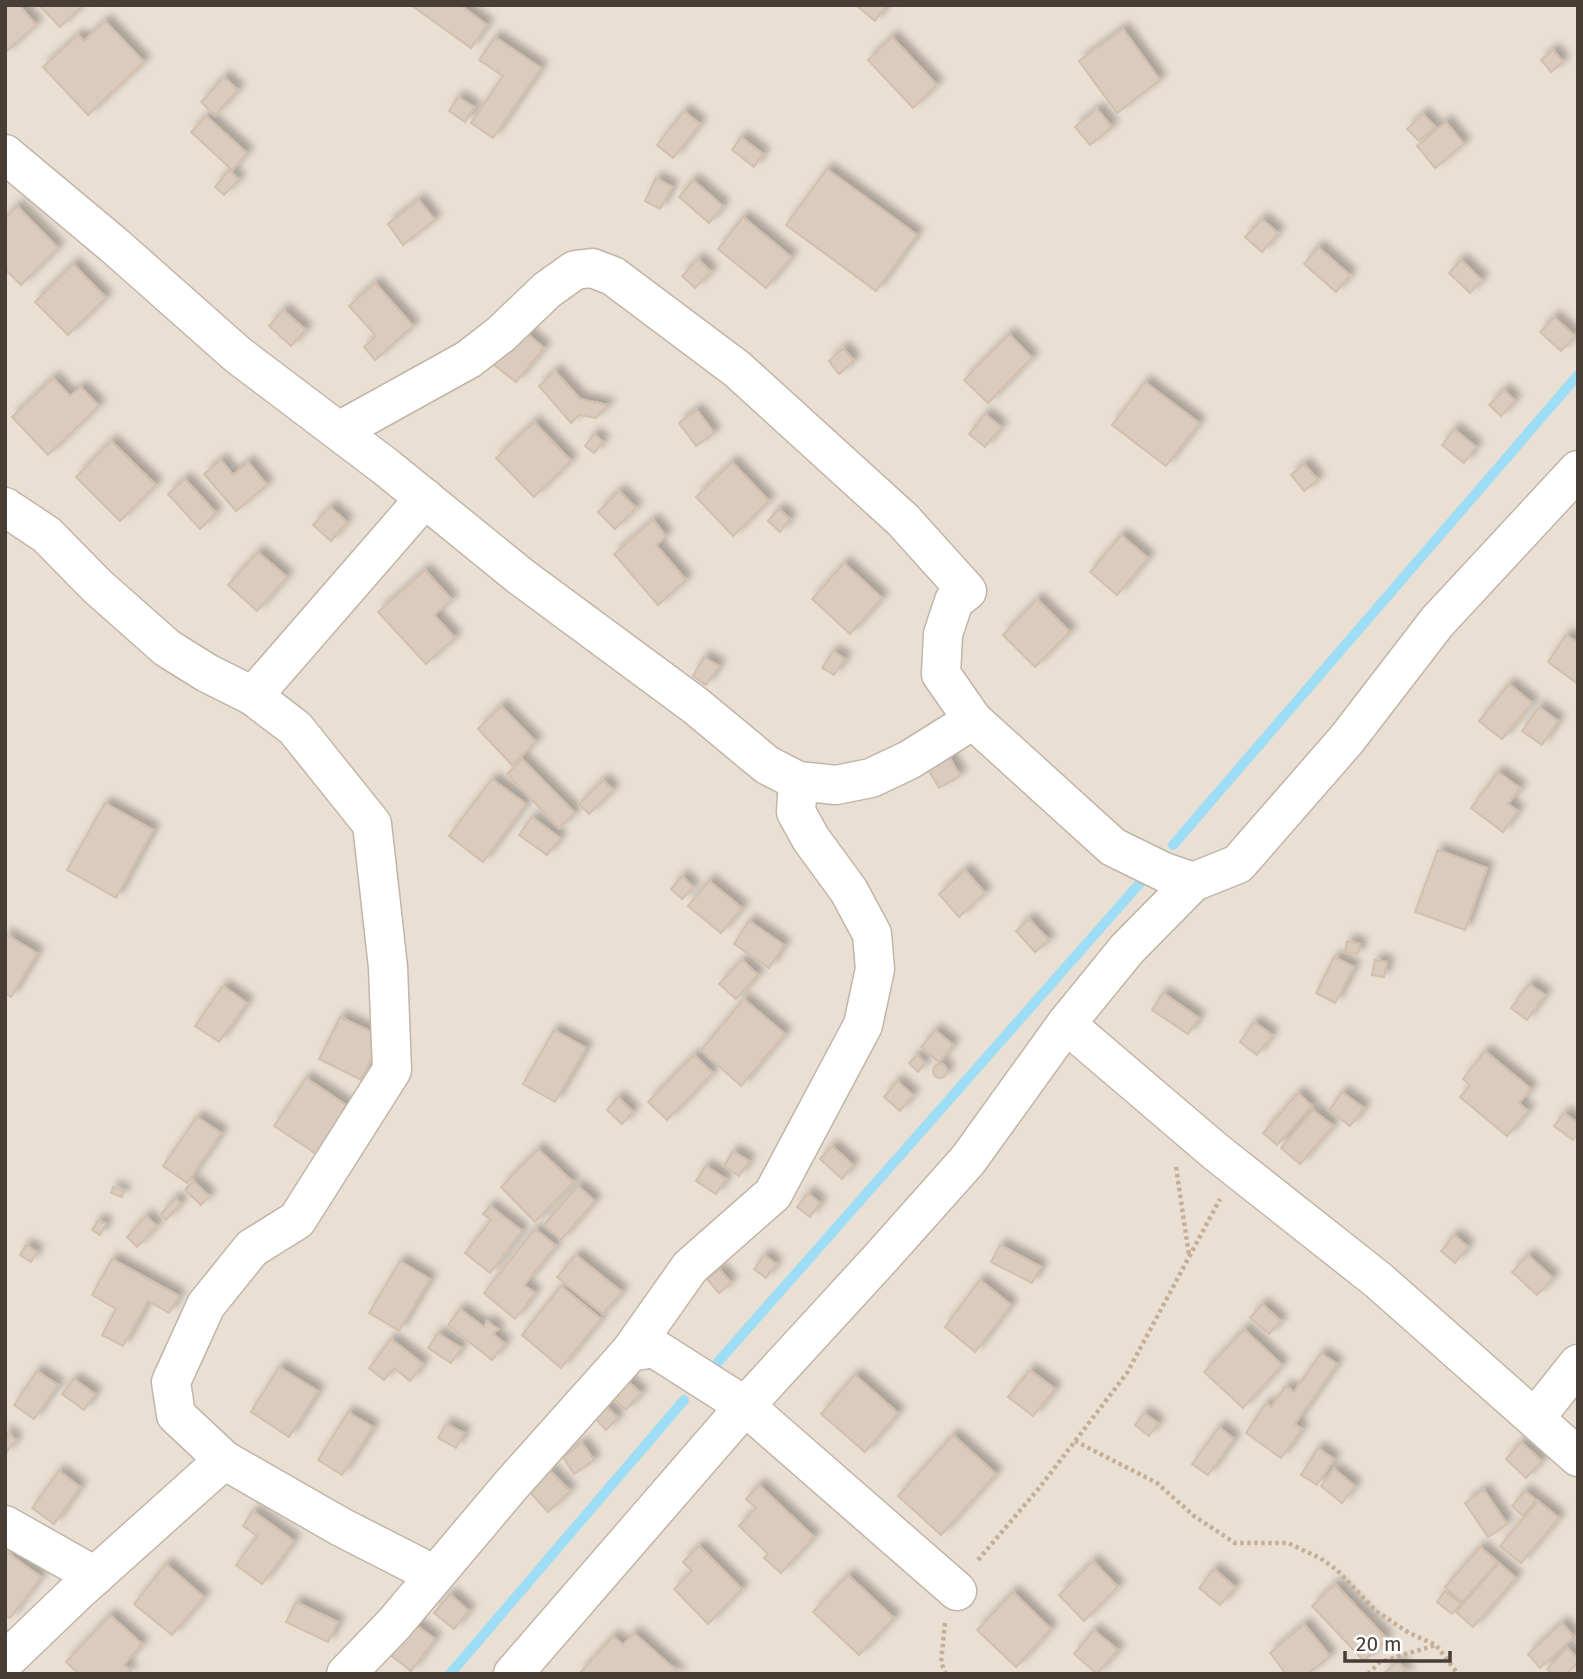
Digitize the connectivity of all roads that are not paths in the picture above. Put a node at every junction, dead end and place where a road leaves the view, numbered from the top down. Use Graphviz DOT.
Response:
graph roads {
  1 [pos="5,154"];
  2 [pos="339,431"];
  3 [pos="1578,470"];
  4 [pos="425,498"];
  5 [pos="5,506"];
  6 [pos="253,696"];
  7 [pos="973,720"];
  8 [pos="798,781"];
  9 [pos="1193,882"];
  10 [pos="1066,1024"];
  11 [pos="630,1352"];
  12 [pos="1578,1364"];
  13 [pos="745,1406"];
  14 [pos="1535,1418"];
  15 [pos="1578,1457"];
  16 [pos="224,1460"];
  17 [pos="5,1525"];
  18 [pos="435,1574"];
  19 [pos="95,1576"];
  20 [pos="957,1591"];
  21 [pos="5,1661"];
  22 [pos="518,1672"];
  23 [pos="346,1674"];
  1 -- 2 [label="street"];
  2 -- 4 [label="street"];
  2 -- 7 [label="street"];
  3 -- 9 [label="street"];
  4 -- 6 [label="street"];
  4 -- 8 [label="street"];
  5 -- 6 [label="street"];
  6 -- 16 [label="street"];
  7 -- 8 [label="street"];
  7 -- 9 [label="street"];
  8 -- 11 [label="street"];
  9 -- 10 [label="street"];
  10 -- 13 [label="street"];
  10 -- 14 [label="street"];
  11 -- 13 [label="street"];
  11 -- 18 [label="street"];
  12 -- 14 [label="street"];
  13 -- 20 [label="street"];
  13 -- 22 [label="street"];
  14 -- 15 [label="street"];
  16 -- 18 [label="street"];
  16 -- 19 [label="street"];
  17 -- 19 [label="street"];
  18 -- 23 [label="street"];
  19 -- 21 [label="street"];
}
